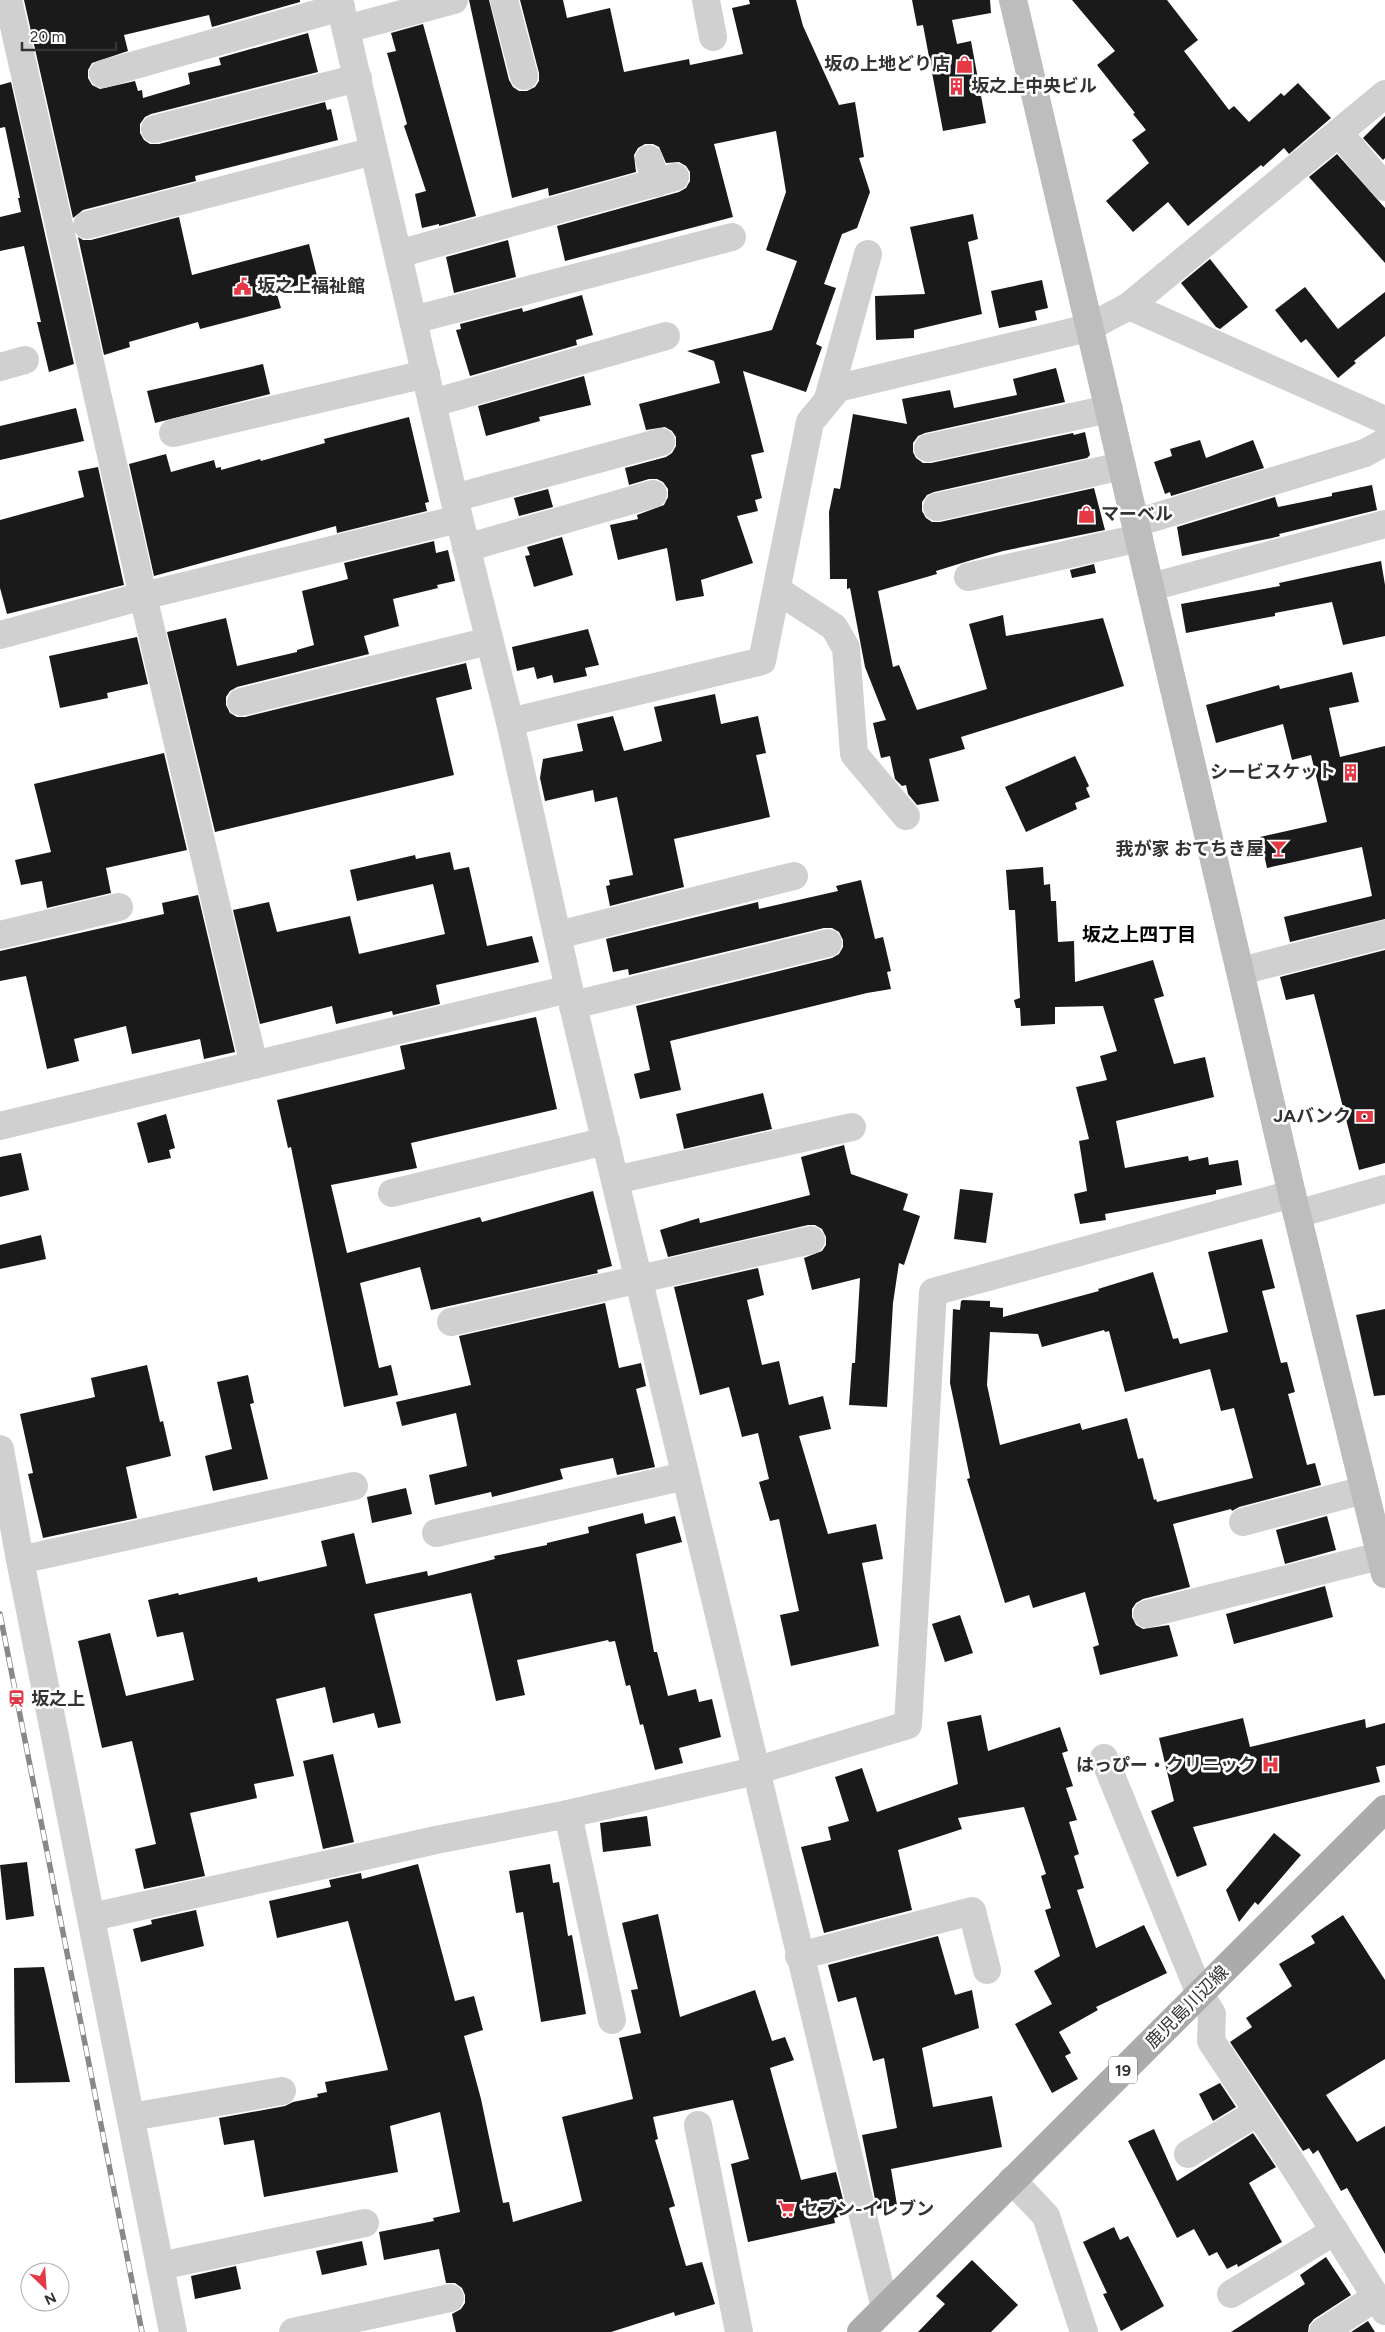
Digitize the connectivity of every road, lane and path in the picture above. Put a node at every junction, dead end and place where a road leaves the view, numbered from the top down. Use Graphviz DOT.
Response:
graph roads {
  1 [pos="8,0"];
  2 [pos="454,0"];
  3 [pos="504,0"];
  4 [pos="706,0"];
  5 [pos="1013,0"];
  6 [pos="342,12"];
  7 [pos="713,37"];
  8 [pos="103,74"];
  9 [pos="524,76"];
  10 [pos="358,78"];
  11 [pos="1385,94"];
  12 [pos="156,129"];
  13 [pos="1338,133"];
  14 [pos="374,150"];
  15 [pos="660,173"];
  16 [pos="1385,187"];
  17 [pos="87,225"];
  18 [pos="732,237"];
  19 [pos="398,254"];
  20 [pos="868,254"];
  21 [pos="1129,306"];
  22 [pos="413,320"];
  23 [pos="1088,328"];
  24 [pos="666,336"];
  25 [pos="426,374"];
  26 [pos="828,400"];
  27 [pos="433,403"];
  28 [pos="1108,409"];
  29 [pos="1385,420"];
  30 [pos="173,433"];
  31 [pos="661,442"];
  32 [pos="1385,442"];
  33 [pos="928,448"];
  34 [pos="1122,466"];
  35 [pos="653,494"];
  36 [pos="937,507"];
  37 [pos="457,508"];
  38 [pos="1385,524"];
  39 [pos="1138,530"];
  40 [pos="466,548"];
  41 [pos="968,577"];
  42 [pos="1151,587"];
  43 [pos="777,590"];
  44 [pos="143,596"];
  45 [pos="0,635"];
  46 [pos="490,640"];
  47 [pos="241,702"];
  48 [pos="510,722"];
  49 [pos="906,816"];
  50 [pos="794,876"];
  51 [pos="120,907"];
  52 [pos="1385,934"];
  53 [pos="0,935"];
  54 [pos="558,935"];
  55 [pos="828,943"];
  56 [pos="1240,971"];
  57 [pos="571,997"];
  58 [pos="254,1065"];
  59 [pos="0,1126"];
  60 [pos="852,1128"];
  61 [pos="606,1141"];
  62 [pos="615,1180"];
  63 [pos="1385,1189"];
  64 [pos="392,1193"];
  65 [pos="1295,1204"];
  66 [pos="811,1240"];
  67 [pos="640,1278"];
  68 [pos="451,1322"];
  69 [pos="0,1449"];
  70 [pos="685,1476"];
  71 [pos="354,1486"];
  72 [pos="1364,1490"];
  73 [pos="1243,1522"];
  74 [pos="436,1533"];
  75 [pos="20,1560"];
  76 [pos="1383,1565"];
  77 [pos="1147,1614"];
  78 [pos="1104,1758"];
  79 [pos="755,1771"];
  80 [pos="1385,1809"];
  81 [pos="568,1814"];
  82 [pos="92,1917"];
  83 [pos="799,1956"];
  84 [pos="987,1970"];
  85 [pos="1200,1994"];
  86 [pos="612,2020"];
  87 [pos="282,2091"];
  88 [pos="1258,2112"];
  89 [pos="132,2117"];
  90 [pos="698,2125"];
  91 [pos="1188,2154"];
  92 [pos="1012,2180"];
  93 [pos="365,2223"];
  94 [pos="1335,2231"];
  95 [pos="160,2266"];
  96 [pos="1231,2294"];
  97 [pos="450,2298"];
  98 [pos="1381,2304"];
  99 [pos="885,2308"];
  100 [pos="733,2330"];
  101 [pos="173,2332"];
  102 [pos="293,2332"];
  103 [pos="861,2332"];
  104 [pos="1084,2332"];
  105 [pos="1323,2332"];
  1 -- 44 [label="street"];
  2 -- 6 [label="street"];
  3 -- 9 [label="street"];
  4 -- 7 [label="street"];
  5 -- 23 [label="street"];
  6 -- 8 [label="street"];
  6 -- 10 [label="street"];
  10 -- 12 [label="street"];
  10 -- 14 [label="street"];
  11 -- 13 [label="street"];
  13 -- 16 [label="street"];
  13 -- 21 [label="street"];
  14 -- 17 [label="street"];
  14 -- 19 [label="street"];
  15 -- 19 [label="street"];
  18 -- 22 [label="street"];
  19 -- 22 [label="street"];
  20 -- 26 [label="street"];
  21 -- 23 [label="street"];
  21 -- 29 [label="street"];
  22 -- 25 [label="street"];
  23 -- 26 [label="street"];
  23 -- 28 [label="street"];
  24 -- 27 [label="street"];
  25 -- 27 [label="street"];
  25 -- 30 [label="street"];
  26 -- 43 [label="street"];
  27 -- 37 [label="street"];
  28 -- 33 [label="street"];
  28 -- 34 [label="street"];
  31 -- 37 [label="street"];
  32 -- 39 [label="street"];
  34 -- 36 [label="street"];
  34 -- 39 [label="street"];
  35 -- 40 [label="street"];
  37 -- 40 [label="street"];
  37 -- 44 [label="street"];
  38 -- 42 [label="street"];
  39 -- 41 [label="street"];
  39 -- 42 [label="street"];
  40 -- 46 [label="street"];
  42 -- 56 [label="street"];
  43 -- 48 [label="street"];
  43 -- 49 [label="street"];
  44 -- 45 [label="street"];
  44 -- 58 [label="street"];
  46 -- 47 [label="street"];
  46 -- 48 [label="street"];
  48 -- 54 [label="street"];
  50 -- 54 [label="street"];
  51 -- 53 [label="street"];
  52 -- 56 [label="street"];
  54 -- 57 [label="street"];
  55 -- 57 [label="street"];
  56 -- 65 [label="street"];
  57 -- 58 [label="street"];
  57 -- 61 [label="street"];
  58 -- 59 [label="street"];
  60 -- 62 [label="street"];
  61 -- 62 [label="street"];
  61 -- 64 [label="street"];
  62 -- 67 [label="street"];
  63 -- 65 [label="street"];
  65 -- 72 [label="street"];
  65 -- 79 [label="street"];
  66 -- 67 [label="street"];
  67 -- 68 [label="street"];
  67 -- 70 [label="street"];
  69 -- 75 [label="street"];
  70 -- 74 [label="street"];
  70 -- 79 [label="street"];
  71 -- 75 [label="street"];
  72 -- 73 [label="street"];
  72 -- 76 [label="street"];
  75 -- 82 [label="street"];
  76 -- 77 [label="street"];
  78 -- 85 [label="street"];
  79 -- 81 [label="street"];
  79 -- 83 [label="street"];
  80 -- 85 [label="main road, 鹿児島川辺線 / 19"];
  81 -- 82 [label="street"];
  81 -- 86 [label="street"];
  82 -- 89 [label="street"];
  83 -- 84 [label="street"];
  83 -- 99 [label="street"];
  85 -- 88 [label="street"];
  85 -- 92 [label="main road, 鹿児島川辺線 / 19"];
  87 -- 89 [label="street"];
  88 -- 91 [label="street"];
  88 -- 94 [label="street"];
  89 -- 95 [label="street"];
  90 -- 100 [label="street"];
  92 -- 99 [label="main road, 鹿児島川辺線 / 19"];
  92 -- 104 [label="street"];
  93 -- 95 [label="street"];
  94 -- 96 [label="street"];
  94 -- 98 [label="street"];
  95 -- 101 [label="street"];
  97 -- 102 [label="street"];
  98 -- 105 [label="street"];
  99 -- 103 [label="main road, 鹿児島川辺線 / 19"];
}
